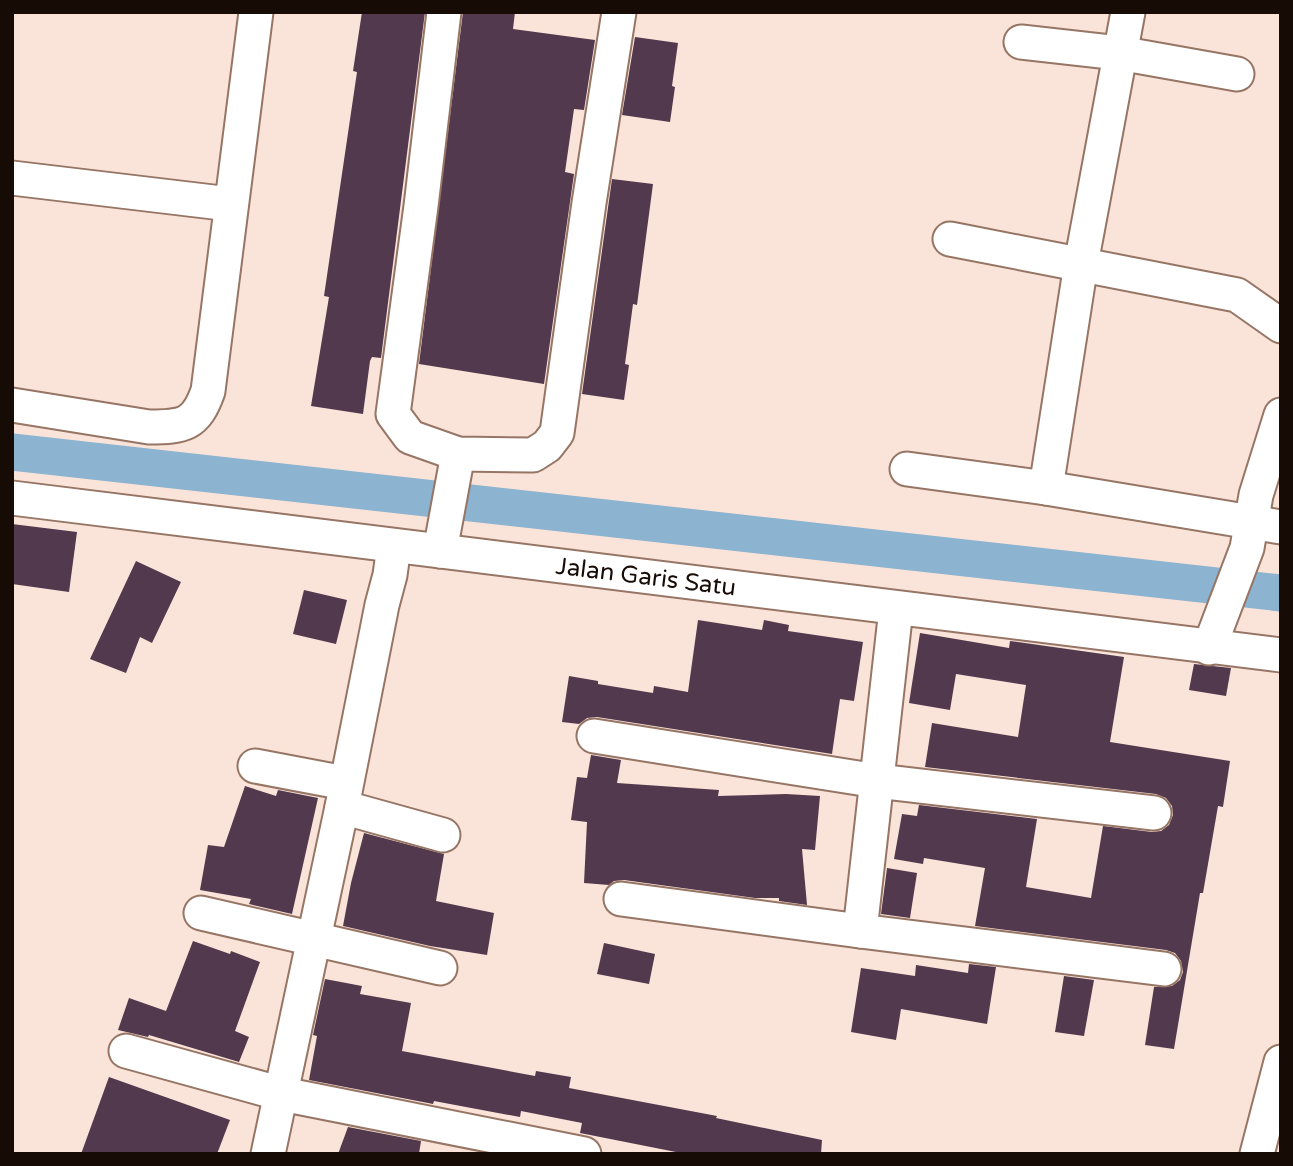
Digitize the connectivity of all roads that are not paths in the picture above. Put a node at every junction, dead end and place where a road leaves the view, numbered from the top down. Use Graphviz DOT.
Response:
graph roads {
  1 [pos="256,12"];
  2 [pos="444,12"];
  3 [pos="620,12"];
  4 [pos="1128,12"];
  5 [pos="1021,42"];
  6 [pos="1119,53"];
  7 [pos="1237,74"];
  8 [pos="12,178"];
  9 [pos="230,204"];
  10 [pos="950,239"];
  11 [pos="1081,264"];
  12 [pos="1281,326"];
  13 [pos="12,405"];
  14 [pos="1281,415"];
  15 [pos="455,466"];
  16 [pos="907,469"];
  17 [pos="1046,488"];
  18 [pos="12,498"];
  19 [pos="1260,532"];
  20 [pos="442,543"];
  21 [pos="394,546"];
  22 [pos="896,609"];
  23 [pos="1209,648"];
  24 [pos="1281,656"];
  25 [pos="594,736"];
  26 [pos="255,766"];
  27 [pos="877,781"];
  28 [pos="344,795"];
  29 [pos="1154,813"];
  30 [pos="443,835"];
  31 [pos="621,899"];
  32 [pos="201,913"];
  33 [pos="860,931"];
  34 [pos="313,940"];
  35 [pos="440,968"];
  36 [pos="1164,969"];
  37 [pos="126,1051"];
  38 [pos="1281,1062"];
  39 [pos="282,1094"];
  40 [pos="268,1154"];
  41 [pos="584,1154"];
  42 [pos="1257,1154"];
  1 -- 9 [label="street"];
  2 -- 15 [label="street"];
  3 -- 15 [label="street"];
  4 -- 6 [label="street"];
  5 -- 6 [label="street"];
  6 -- 7 [label="street"];
  6 -- 11 [label="street"];
  8 -- 9 [label="street"];
  9 -- 13 [label="street"];
  10 -- 11 [label="street"];
  11 -- 12 [label="street"];
  11 -- 17 [label="street"];
  14 -- 19 [label="street"];
  15 -- 20 [label="street"];
  16 -- 17 [label="street"];
  17 -- 19 [label="street"];
  18 -- 21 [label="street, Jalan Garis Satu"];
  19 -- 23 [label="street"];
  20 -- 21 [label="street, Jalan Garis Satu"];
  20 -- 22 [label="street, Jalan Garis Satu"];
  21 -- 28 [label="street"];
  22 -- 23 [label="street, Jalan Garis Satu"];
  22 -- 27 [label="street"];
  23 -- 24 [label="street, Jalan Garis Satu"];
  25 -- 27 [label="street"];
  26 -- 28 [label="street"];
  27 -- 29 [label="street"];
  27 -- 33 [label="street"];
  28 -- 30 [label="street"];
  28 -- 34 [label="street"];
  31 -- 33 [label="street"];
  32 -- 34 [label="street"];
  33 -- 36 [label="street"];
  34 -- 35 [label="street"];
  34 -- 39 [label="street"];
  37 -- 39 [label="street"];
  38 -- 42 [label="street"];
  39 -- 40 [label="street"];
  39 -- 41 [label="street"];
}
